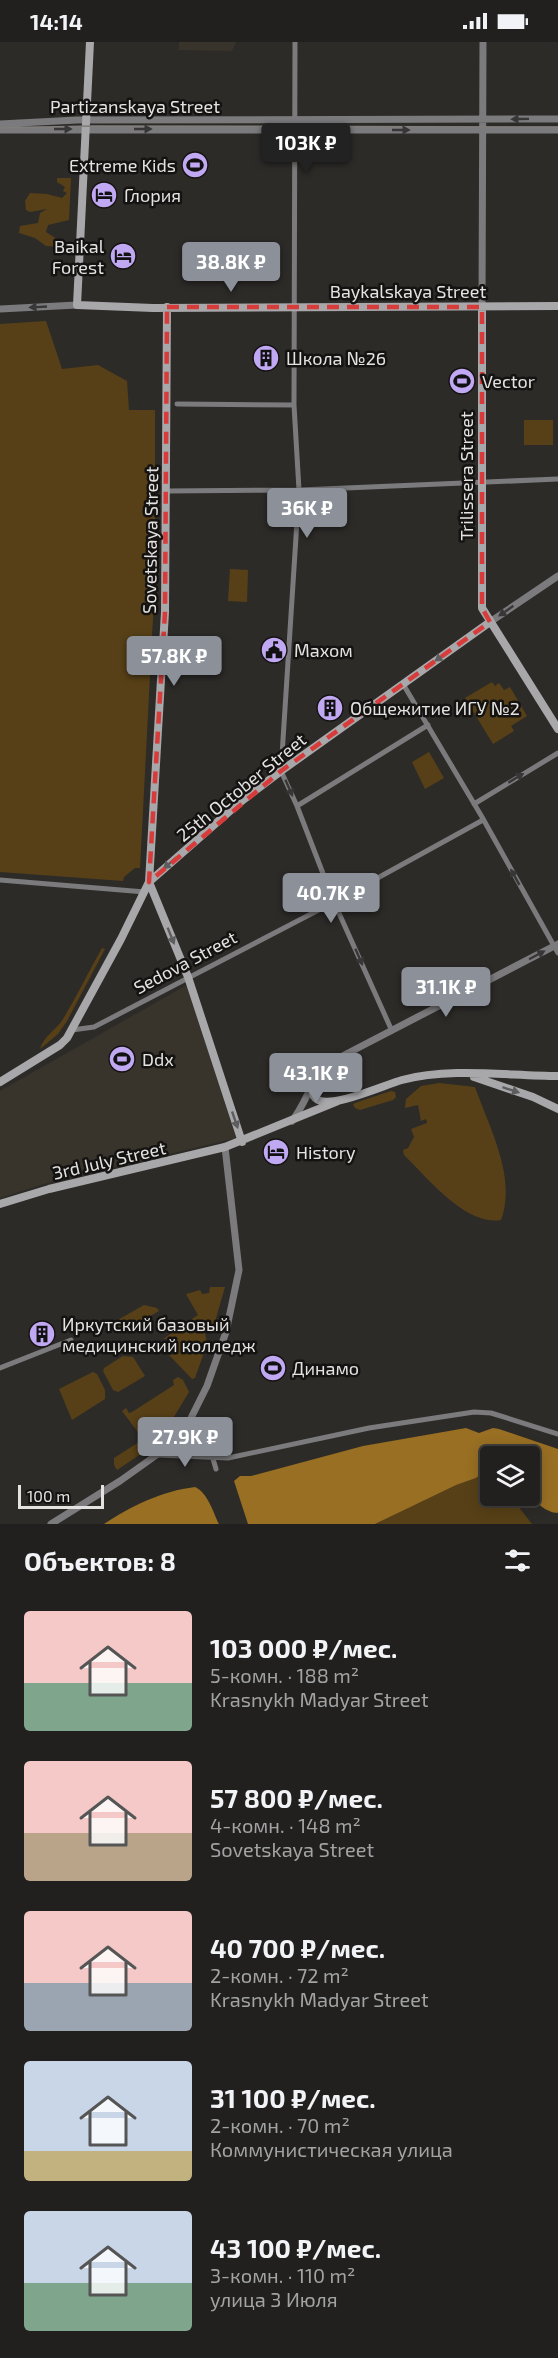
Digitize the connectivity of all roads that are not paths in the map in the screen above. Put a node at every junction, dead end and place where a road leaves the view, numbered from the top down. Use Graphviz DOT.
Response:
graph roads {
  1 [pos="90,42"];
  2 [pos="295,42"];
  3 [pos="483,42"];
  4 [pos="558,119"];
  5 [pos="85,120"];
  6 [pos="294,120"];
  7 [pos="482,120"];
  8 [pos="0,124"];
  9 [pos="85,129"];
  10 [pos="294,129"];
  11 [pos="0,130"];
  12 [pos="481,130"];
  13 [pos="558,130"];
  14 [pos="77,305"];
  15 [pos="296,306"];
  16 [pos="558,306"];
  17 [pos="167,307"];
  18 [pos="482,307"];
  19 [pos="0,309"];
  20 [pos="177,404"];
  21 [pos="294,405"];
  22 [pos="558,479"];
  23 [pos="480,482"];
  24 [pos="299,490"];
  25 [pos="167,491"];
  26 [pos="558,576"];
  27 [pos="528,596"];
  28 [pos="532,603"];
  29 [pos="490,622"];
  30 [pos="403,684"];
  31 [pos="428,725"];
  32 [pos="558,729"];
  33 [pos="558,753"];
  34 [pos="281,771"];
  35 [pos="474,804"];
  36 [pos="297,806"];
  37 [pos="483,820"];
  38 [pos="0,880"];
  39 [pos="149,882"];
  40 [pos="145,892"];
  41 [pos="334,902"];
  42 [pos="557,948"];
  43 [pos="188,976"];
  44 [pos="72,1030"];
  45 [pos="392,1031"];
  46 [pos="319,1072"];
  47 [pos="464,1074"];
  48 [pos="558,1076"];
  49 [pos="0,1082"];
  50 [pos="338,1101"];
  51 [pos="558,1109"];
  52 [pos="291,1121"];
  53 [pos="242,1142"];
  54 [pos="225,1148"];
  55 [pos="0,1204"];
  56 [pos="71,1340"];
  57 [pos="0,1368"];
  58 [pos="189,1422"];
  59 [pos="558,1434"];
  60 [pos="158,1455"];
  61 [pos="213,1457"];
  62 [pos="216,1470"];
  63 [pos="51,1524"];
  1 -- 5 [label="main road"];
  2 -- 6 [label="street"];
  3 -- 7 [label="street, Trilissera Street"];
  4 -- 7 [label="street, Partizanskaya Street, one-way"];
  5 -- 6 [label="street, Partizanskaya Street"];
  5 -- 8 [label="street, Partizanskaya Street"];
  5 -- 9 [label="main road"];
  6 -- 7 [label="street, Partizanskaya Street"];
  6 -- 10 [label="street"];
  7 -- 12 [label="street, Trilissera Street"];
  9 -- 10 [label="street, Partizanskaya Street, one-way"];
  11 -- 9 [label="street, Partizanskaya Street, one-way"];
  9 -- 14 [label="main road"];
  10 -- 12 [label="street, Partizanskaya Street, one-way"];
  10 -- 15 [label="street"];
  12 -- 13 [label="street, Partizanskaya Street"];
  12 -- 18 [label="street, Trilissera Street"];
  14 -- 17 [label="main road, Baykalskaya Street"];
  14 -- 19 [label="street, one-way"];
  15 -- 17 [label="main road, Baykalskaya Street"];
  15 -- 18 [label="main road, Baykalskaya Street"];
  15 -- 21 [label="street"];
  16 -- 18 [label="main road, Baykalskaya Street"];
  17 -- 25 [label="main road, Sovetskaya Street"];
  18 -- 23 [label="main road, Trilissera Street"];
  20 -- 21 [label="street"];
  21 -- 24 [label="street"];
  22 -- 23 [label="street"];
  23 -- 24 [label="street"];
  23 -- 29 [label="main road, Trilissera Street"];
  24 -- 25 [label="street"];
  24 -- 34 [label="street"];
  25 -- 39 [label="main road, Sovetskaya Street"];
  26 -- 27 [label="street"];
  27 -- 28 [label="street"];
  27 -- 29 [label="street, one-way"];
  29 -- 30 [label="main road, 25th October Street, one-way"];
  29 -- 32 [label="main road, Trilissera Street"];
  30 -- 31 [label="street"];
  30 -- 34 [label="main road, 25th October Street"];
  31 -- 35 [label="street"];
  31 -- 36 [label="street"];
  35 -- 33 [label="street, one-way"];
  34 -- 36 [label="street, one-way"];
  34 -- 39 [label="main road, 25th October Street, one-way"];
  35 -- 37 [label="street"];
  36 -- 41 [label="street"];
  37 -- 41 [label="street, Sedova Street"];
  42 -- 37 [label="street, one-way"];
  38 -- 40 [label="street"];
  39 -- 40 [label="main road, 25th October Street"];
  39 -- 43 [label="main road, one-way"];
  40 -- 44 [label="main road, 25th October Street"];
  41 -- 43 [label="street, Sedova Street"];
  41 -- 45 [label="street, one-way"];
  45 -- 42 [label="street, one-way"];
  43 -- 44 [label="street, Sedova Street"];
  43 -- 53 [label="main road, one-way"];
  44 -- 49 [label="main road"];
  45 -- 46 [label="street"];
  46 -- 50 [label="main road"];
  46 -- 52 [label="street"];
  47 -- 48 [label="main road, 3rd July Street"];
  47 -- 50 [label="main road, 3rd July Street"];
  47 -- 51 [label="main road, one-way"];
  50 -- 52 [label="main road, 3rd July Street"];
  52 -- 53 [label="main road, 3rd July Street"];
  53 -- 54 [label="main road, 3rd July Street"];
  54 -- 55 [label="main road, 3rd July Street"];
  54 -- 58 [label="street"];
  56 -- 57 [label="street"];
  58 -- 60 [label="street"];
  58 -- 61 [label="street"];
  59 -- 61 [label="street"];
  60 -- 61 [label="street"];
  60 -- 63 [label="street"];
  61 -- 62 [label="street"];
}
